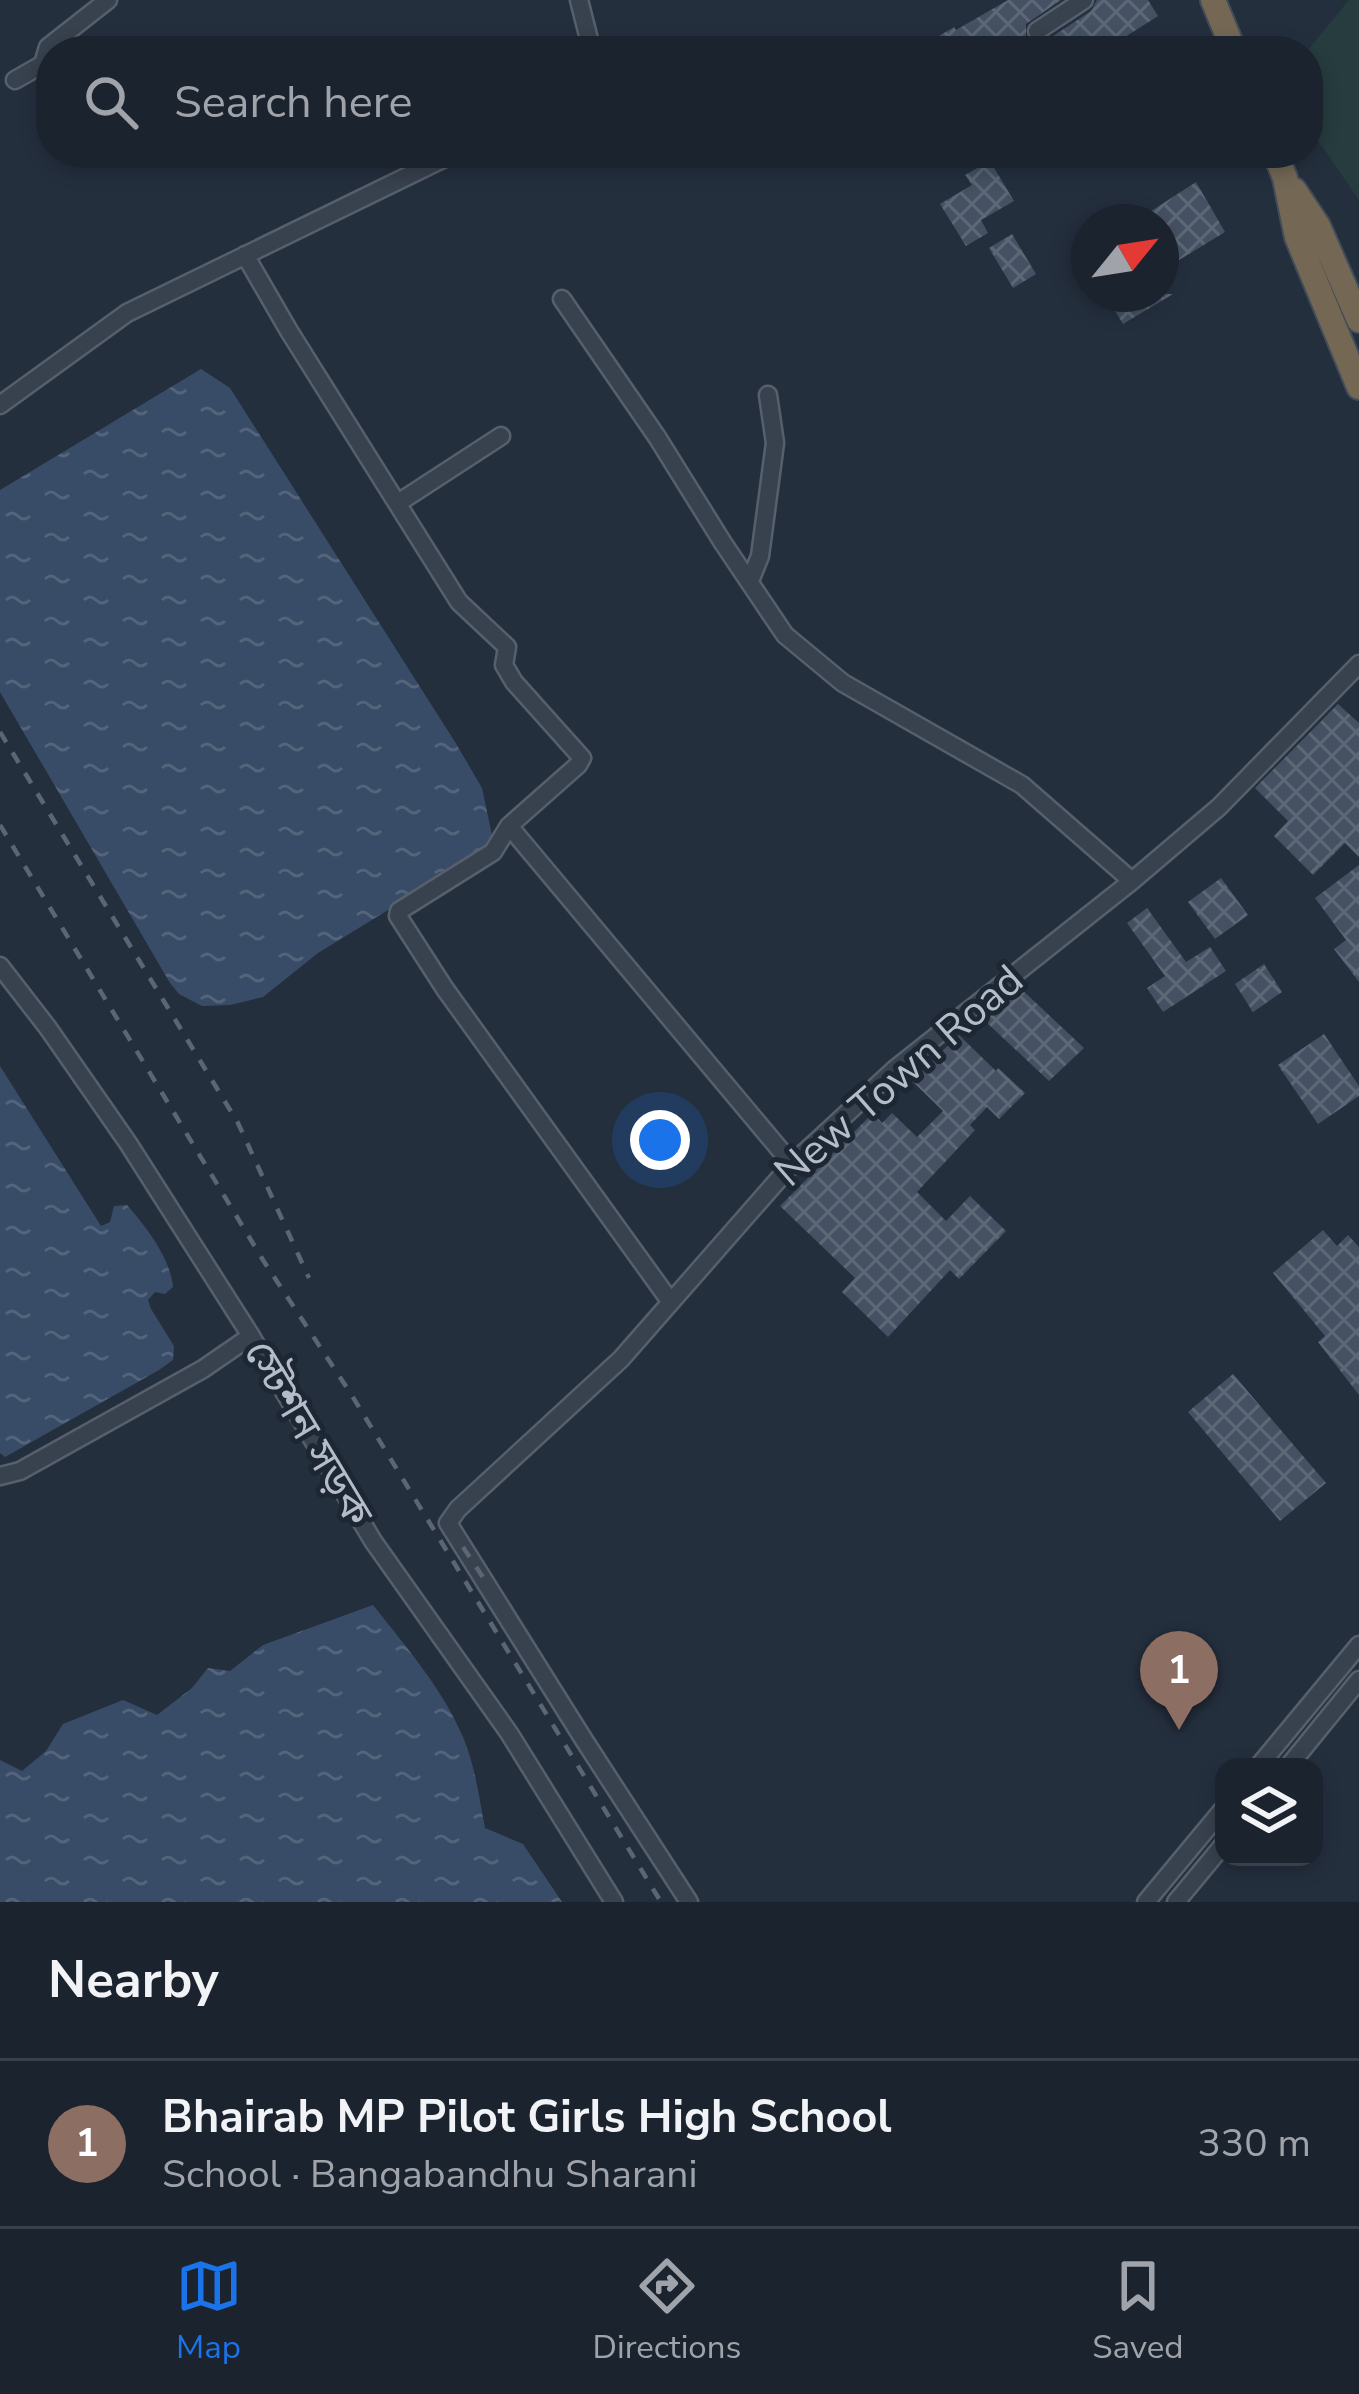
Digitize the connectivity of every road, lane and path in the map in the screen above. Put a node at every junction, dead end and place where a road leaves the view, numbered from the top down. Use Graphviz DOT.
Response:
graph roads {
  1 [pos="108,0"];
  2 [pos="579,0"];
  3 [pos="1084,0"];
  4 [pos="1214,0"];
  5 [pos="1037,31"];
  6 [pos="62,36"];
  7 [pos="588,36"];
  8 [pos="1228,36"];
  9 [pos="36,68"];
  10 [pos="15,80"];
  11 [pos="424,168"];
  12 [pos="1282,168"];
  13 [pos="1286,178"];
  14 [pos="245,255"];
  15 [pos="562,299"];
  16 [pos="1359,320"];
  17 [pos="1359,386"];
  18 [pos="768,395"];
  19 [pos="0,405"];
  20 [pos="501,436"];
  21 [pos="398,503"];
  22 [pos="750,581"];
  23 [pos="1359,664"];
  24 [pos="508,826"];
  25 [pos="1132,881"];
  26 [pos="0,966"];
  27 [pos="792,1164"];
  28 [pos="670,1301"];
  29 [pos="251,1336"];
  30 [pos="0,1477"];
  31 [pos="1359,1645"];
  32 [pos="1359,1680"];
  33 [pos="1265,1758"];
  34 [pos="1295,1758"];
  35 [pos="1215,1819"];
  36 [pos="1215,1855"];
  37 [pos="614,1902"];
  38 [pos="689,1902"];
  39 [pos="1146,1902"];
  40 [pos="1176,1902"];
  1 -- 6 [label="street"];
  2 -- 7 [label="street"];
  3 -- 5 [label="street"];
  4 -- 8 [label="highway"];
  9 -- 10 [label="street"];
  11 -- 14 [label="street"];
  12 -- 13 [label="highway"];
  13 -- 16 [label="highway"];
  13 -- 17 [label="highway"];
  14 -- 19 [label="street"];
  14 -- 21 [label="street"];
  15 -- 22 [label="street"];
  18 -- 22 [label="street"];
  20 -- 21 [label="street"];
  21 -- 24 [label="street"];
  22 -- 25 [label="street"];
  23 -- 25 [label="street, New Town Road"];
  24 -- 27 [label="street"];
  24 -- 28 [label="street"];
  25 -- 27 [label="street, New Town Road"];
  26 -- 29 [label="street, স্টেশন সড়ক"];
  27 -- 28 [label="street, New Town Road"];
  28 -- 38 [label="street, New Town Road"];
  29 -- 30 [label="street"];
  29 -- 37 [label="street, স্টেশন সড়ক"];
  31 -- 33 [label="street"];
  32 -- 34 [label="street"];
  35 -- 39 [label="street"];
  36 -- 40 [label="street"];
}
